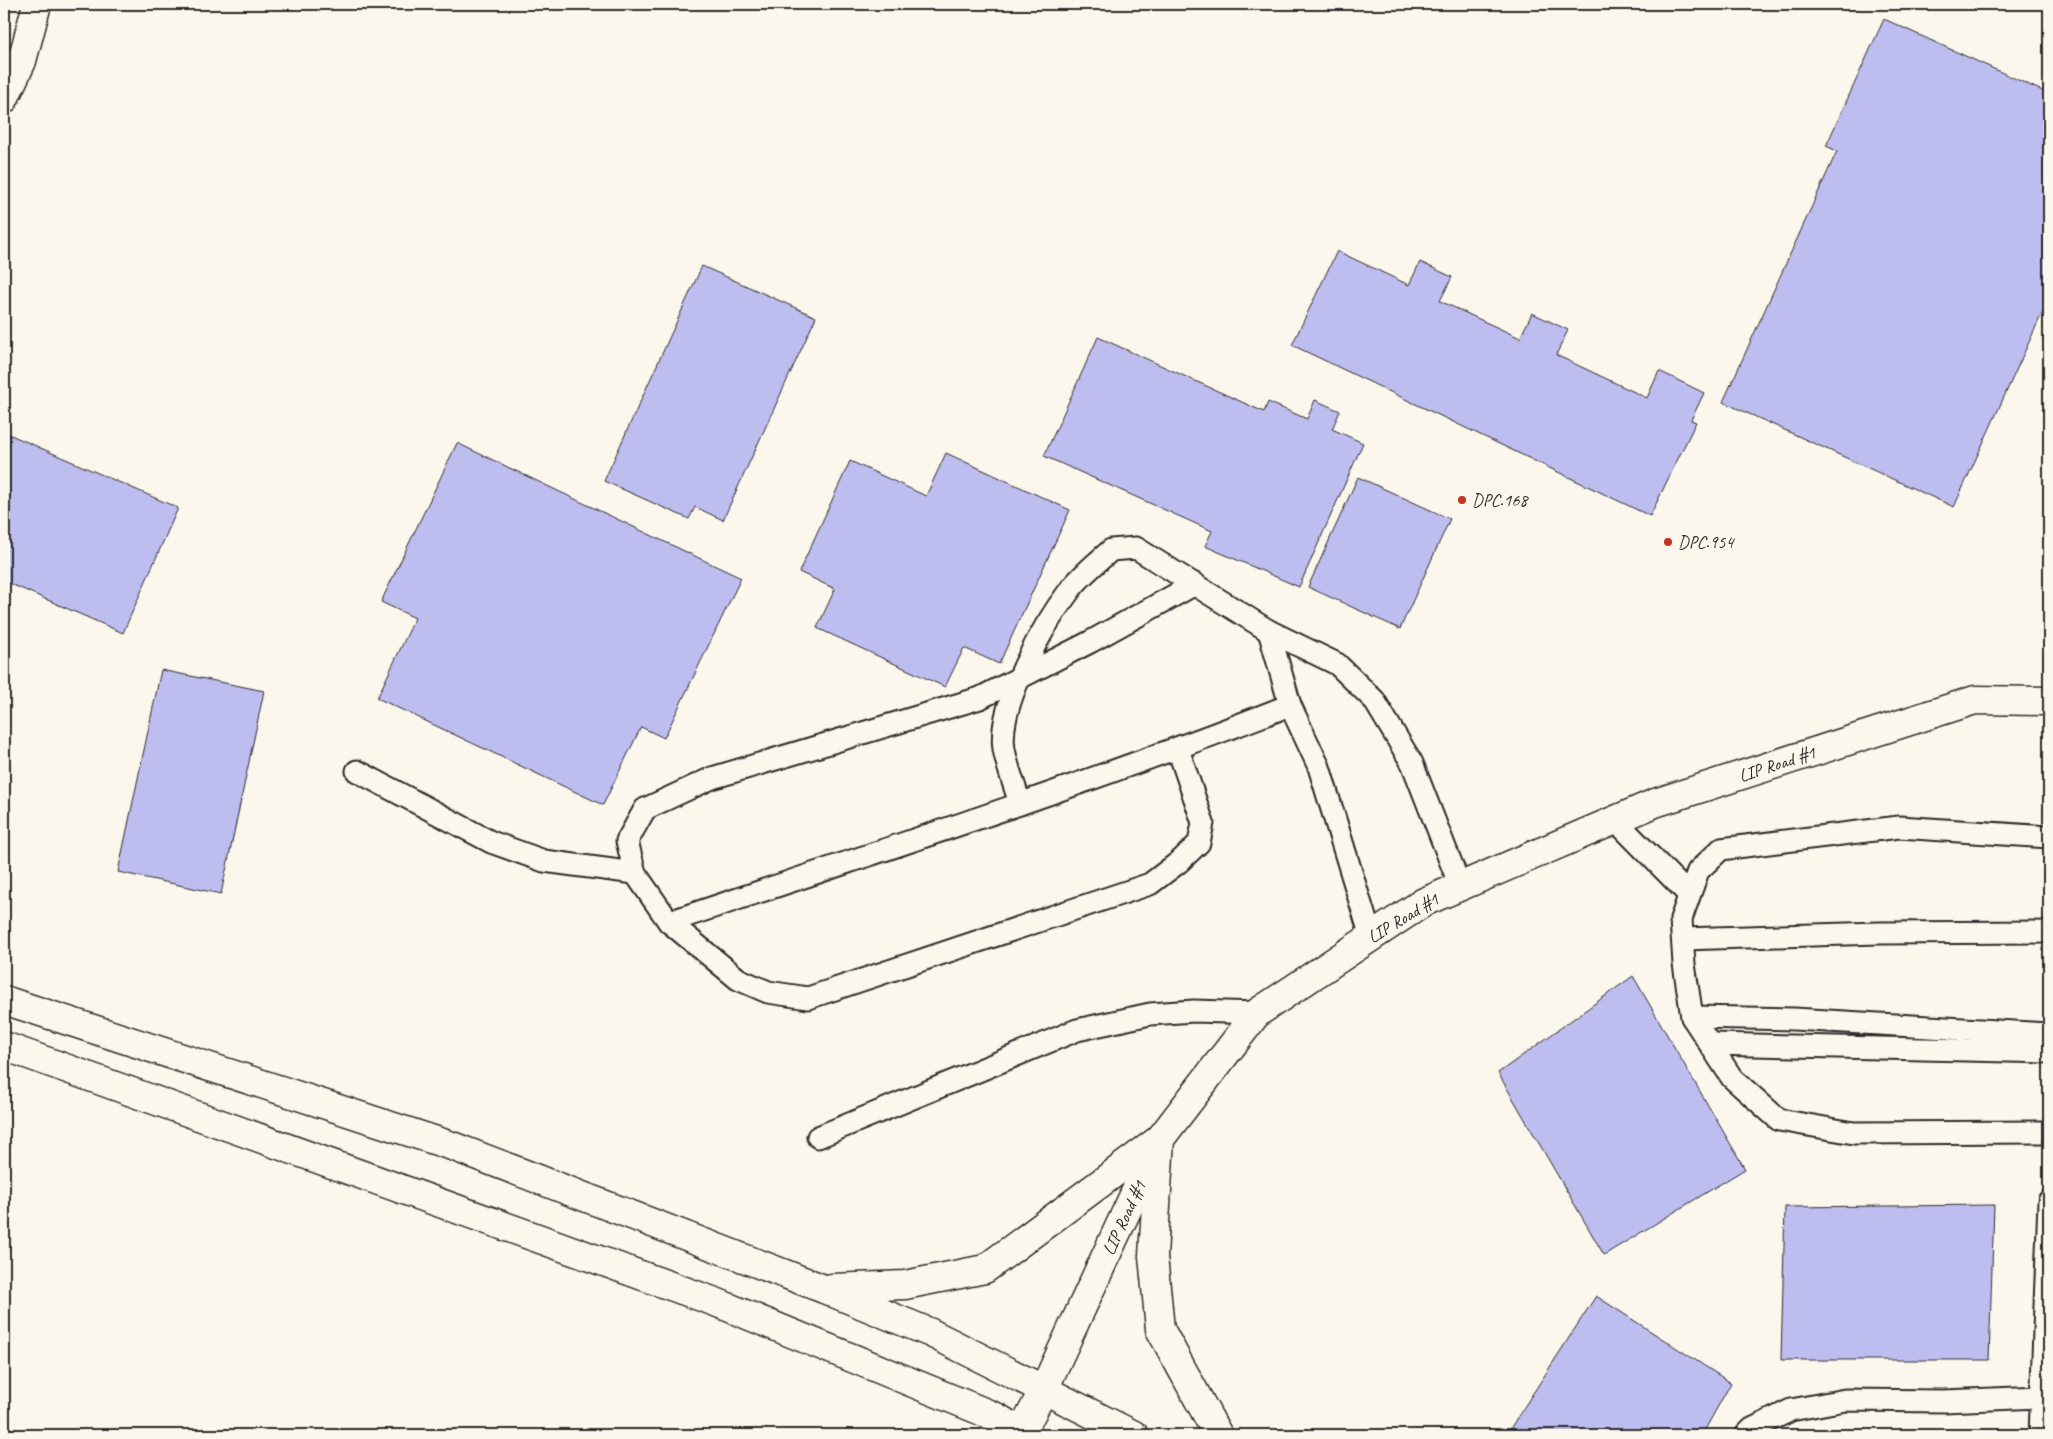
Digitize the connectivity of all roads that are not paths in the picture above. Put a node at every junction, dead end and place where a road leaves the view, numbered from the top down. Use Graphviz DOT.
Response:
graph roads {
  1 [pos="37,4"];
  2 [pos="4,99"];
  3 [pos="1195,584"];
  4 [pos="1270,631"];
  5 [pos="1021,677"];
  6 [pos="2049,701"];
  7 [pos="1290,705"];
  8 [pos="1178,749"];
  9 [pos="357,771"];
  10 [pos="1020,804"];
  11 [pos="1615,820"];
  12 [pos="2049,838"];
  13 [pos="635,873"];
  14 [pos="1460,886"];
  15 [pos="1689,895"];
  16 [pos="669,922"];
  17 [pos="2049,932"];
  18 [pos="1371,937"];
  19 [pos="1683,939"];
  20 [pos="4,1000"];
  21 [pos="1257,1013"];
  22 [pos="1692,1017"];
  23 [pos="2049,1034"];
  24 [pos="1710,1044"];
  25 [pos="4,1046"];
  26 [pos="2049,1052"];
  27 [pos="2049,1132"];
  28 [pos="818,1137"];
  29 [pos="1160,1139"];
  30 [pos="2049,1201"];
  31 [pos="824,1289"];
  32 [pos="1044,1388"];
  33 [pos="2041,1397"];
  34 [pos="2043,1425"];
  35 [pos="1025,1434"];
  36 [pos="1134,1435"];
  37 [pos="1218,1435"];
  38 [pos="1746,1435"];
  1 -- 2 [label="main road"];
  3 -- 4 [label="lane"];
  3 -- 5 [label="lane"];
  3 -- 5 [label="lane"];
  4 -- 7 [label="lane"];
  4 -- 14 [label="lane"];
  5 -- 10 [label="lane"];
  5 -- 13 [label="lane"];
  6 -- 11 [label="main road, LIP Road #1"];
  7 -- 8 [label="lane"];
  7 -- 18 [label="lane"];
  8 -- 10 [label="lane"];
  8 -- 16 [label="lane"];
  9 -- 13 [label="lane"];
  10 -- 16 [label="lane"];
  11 -- 14 [label="main road, LIP Road #1"];
  11 -- 15 [label="lane"];
  12 -- 15 [label="lane"];
  13 -- 16 [label="lane"];
  14 -- 18 [label="main road, LIP Road #1"];
  15 -- 19 [label="lane"];
  17 -- 19 [label="lane"];
  18 -- 21 [label="main road, LIP Road #1"];
  19 -- 22 [label="lane"];
  20 -- 31 [label="main road"];
  21 -- 28 [label="lane"];
  21 -- 29 [label="main road, LIP Road #1"];
  22 -- 23 [label="lane"];
  22 -- 24 [label="lane"];
  24 -- 26 [label="lane"];
  24 -- 27 [label="lane"];
  25 -- 35 [label="main road"];
  29 -- 31 [label="main road"];
  29 -- 32 [label="main road, LIP Road #1"];
  29 -- 37 [label="main road"];
  30 -- 33 [label="lane"];
  31 -- 32 [label="main road"];
  32 -- 35 [label="main road, LIP Road #1"];
  32 -- 36 [label="main road"];
  33 -- 34 [label="lane"];
  33 -- 38 [label="lane"];
}
